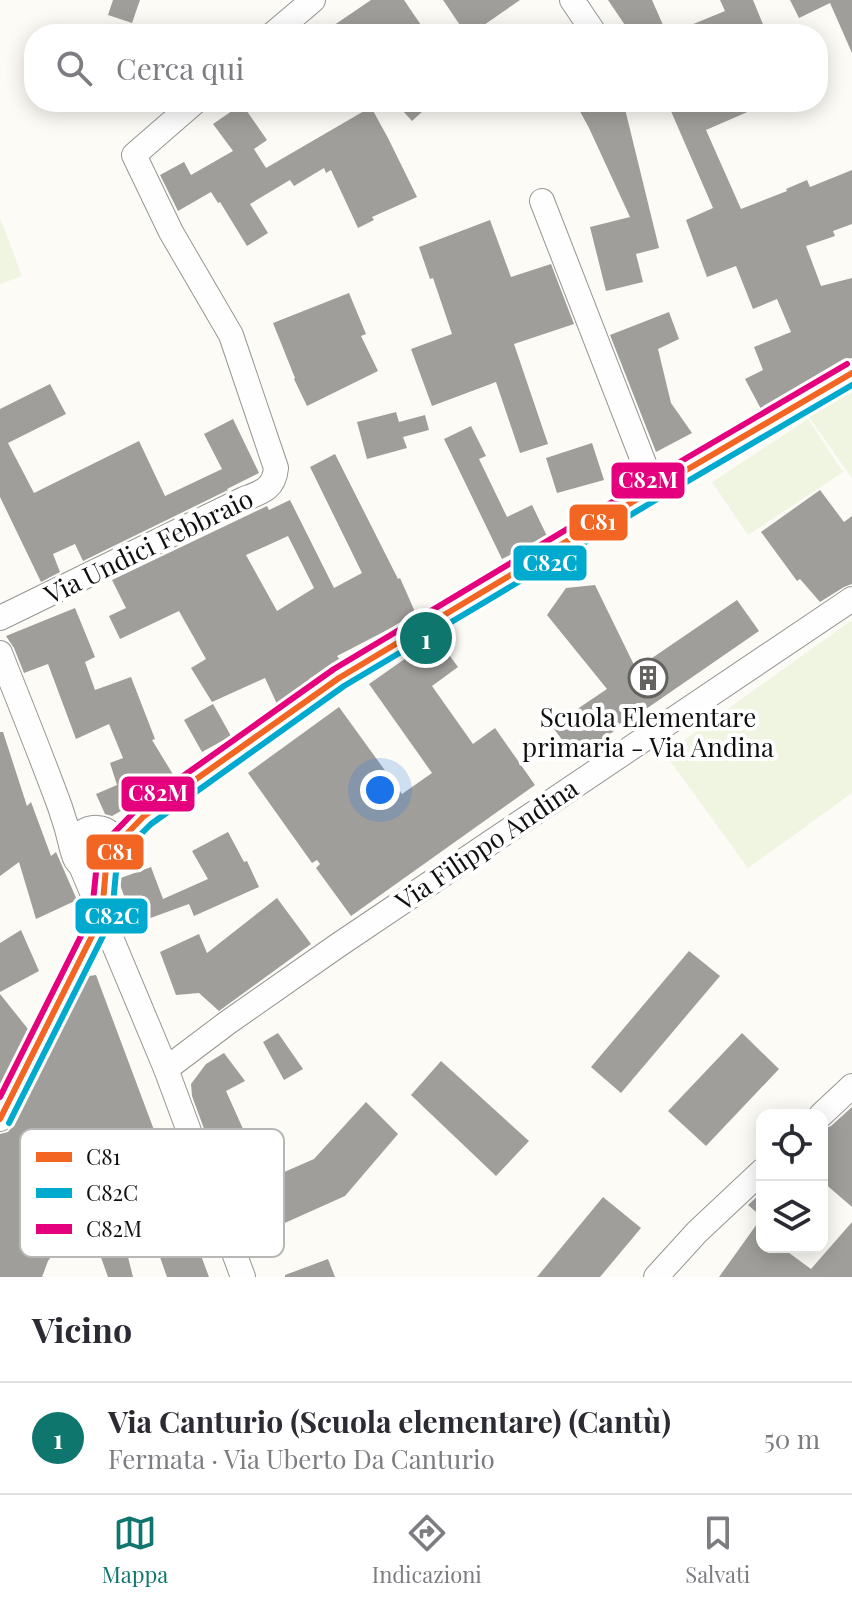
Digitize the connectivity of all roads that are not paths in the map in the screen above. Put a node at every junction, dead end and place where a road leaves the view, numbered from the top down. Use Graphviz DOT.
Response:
graph roads {
  1 [pos="313,0"];
  2 [pos="572,0"];
  3 [pos="285,24"];
  4 [pos="588,24"];
  5 [pos="183,112"];
  6 [pos="542,201"];
  7 [pos="852,373"];
  8 [pos="654,489"];
  9 [pos="852,599"];
  10 [pos="0,618"];
  11 [pos="0,653"];
  12 [pos="94,847"];
  13 [pos="102,913"];
  14 [pos="83,951"];
  15 [pos="120,962"];
  16 [pos="166,1069"];
  17 [pos="852,1086"];
  18 [pos="827,1109"];
  19 [pos="0,1119"];
  20 [pos="188,1129"];
  21 [pos="756,1177"];
  22 [pos="236,1257"];
  23 [pos="243,1277"];
  24 [pos="656,1277"];
  1 -- 3 [label="street"];
  2 -- 4 [label="street"];
  5 -- 10 [label="street, Via Undici Febbraio"];
  6 -- 8 [label="street"];
  7 -- 8 [label="street"];
  8 -- 12 [label="street"];
  9 -- 16 [label="street, Via Filippo Andina"];
  11 -- 12 [label="street"];
  12 -- 13 [label="street"];
  13 -- 14 [label="street"];
  13 -- 15 [label="street"];
  14 -- 15 [label="street"];
  14 -- 19 [label="street"];
  15 -- 16 [label="street"];
  16 -- 20 [label="street"];
  17 -- 18 [label="street"];
  21 -- 24 [label="street"];
  22 -- 23 [label="street"];
}
